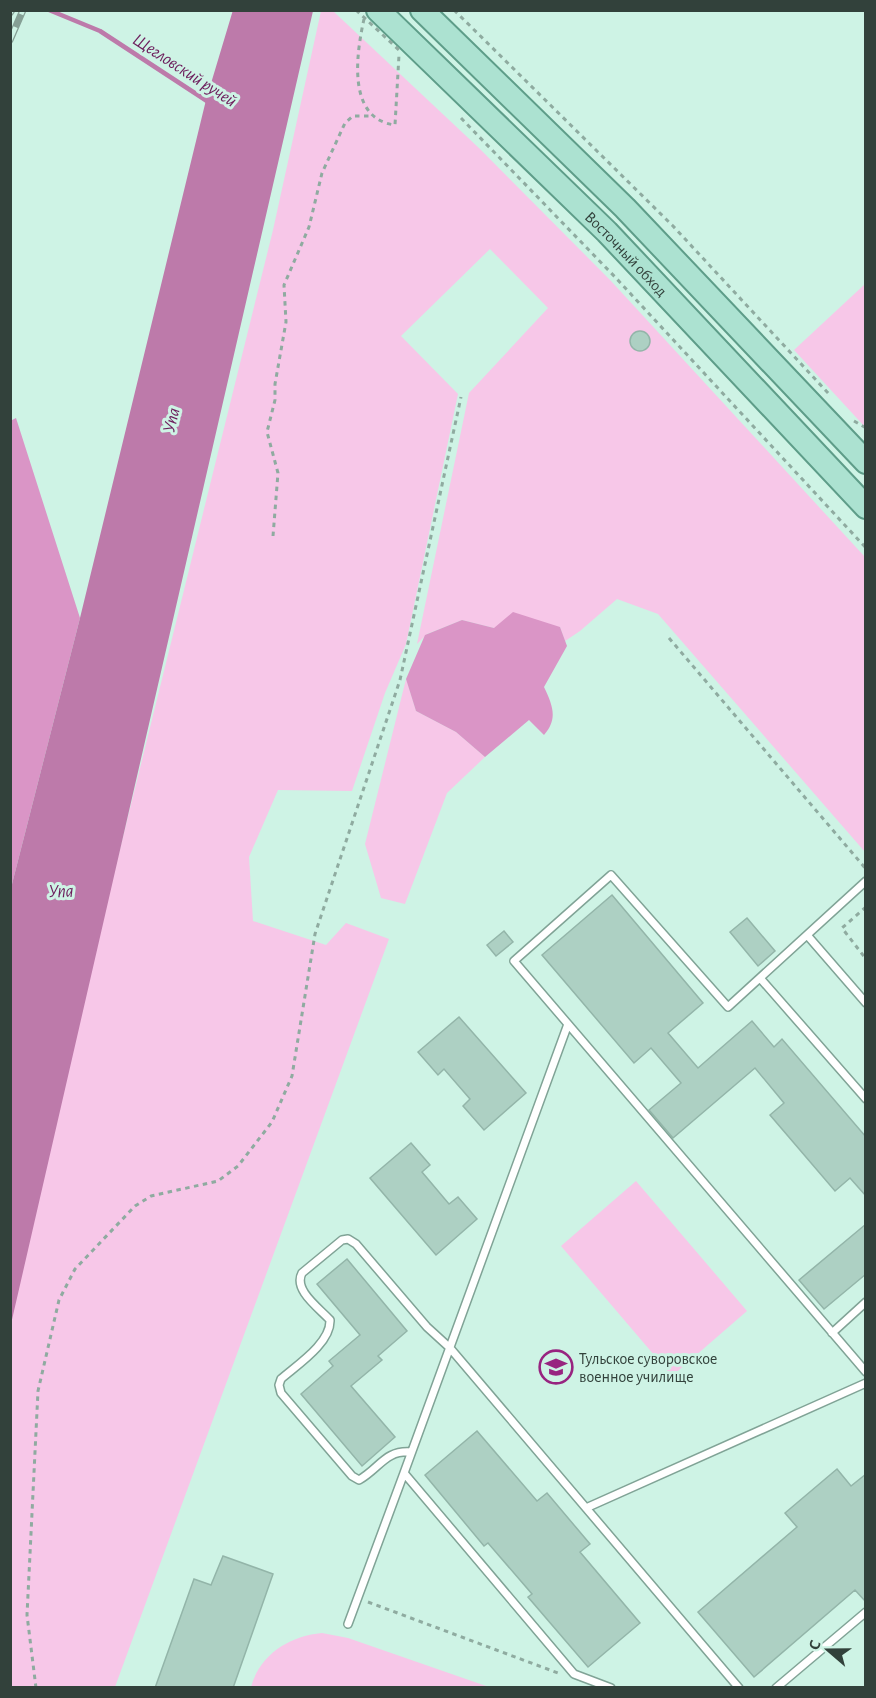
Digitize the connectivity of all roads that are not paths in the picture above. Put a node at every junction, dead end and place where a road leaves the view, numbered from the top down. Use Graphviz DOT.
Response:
graph roads {
  1 [pos="423,12"];
  2 [pos="371,17"];
  3 [pos="837,431"];
  4 [pos="866,450"];
  5 [pos="866,462"];
  6 [pos="866,507"];
  7 [pos="866,881"];
  8 [pos="807,935"];
  9 [pos="760,978"];
  10 [pos="866,1003"];
  11 [pos="568,1024"];
  12 [pos="866,1100"];
  13 [pos="866,1302"];
  14 [pos="832,1333"];
  15 [pos="450,1348"];
  16 [pos="866,1372"];
  17 [pos="866,1383"];
  18 [pos="411,1452"];
  19 [pos="404,1473"];
  20 [pos="586,1508"];
  21 [pos="866,1612"];
  22 [pos="348,1624"];
  23 [pos="611,1688"];
  24 [pos="739,1688"];
  25 [pos="776,1688"];
  1 -- 3 [label="main road, Восточный обход"];
  2 -- 6 [label="main road, Восточный обход"];
  3 -- 4 [label="lane, Восточный обход"];
  3 -- 5 [label="main road, Восточный обход"];
  7 -- 8 [label="lane"];
  8 -- 9 [label="lane"];
  8 -- 10 [label="lane"];
  9 -- 11 [label="lane"];
  9 -- 12 [label="lane"];
  11 -- 14 [label="lane"];
  11 -- 15 [label="lane"];
  13 -- 14 [label="lane"];
  14 -- 16 [label="lane"];
  15 -- 18 [label="lane"];
  15 -- 18 [label="lane"];
  15 -- 20 [label="lane"];
  17 -- 20 [label="lane"];
  18 -- 19 [label="lane"];
  19 -- 22 [label="lane"];
  19 -- 23 [label="lane"];
  20 -- 24 [label="lane"];
  21 -- 25 [label="lane"];
}
